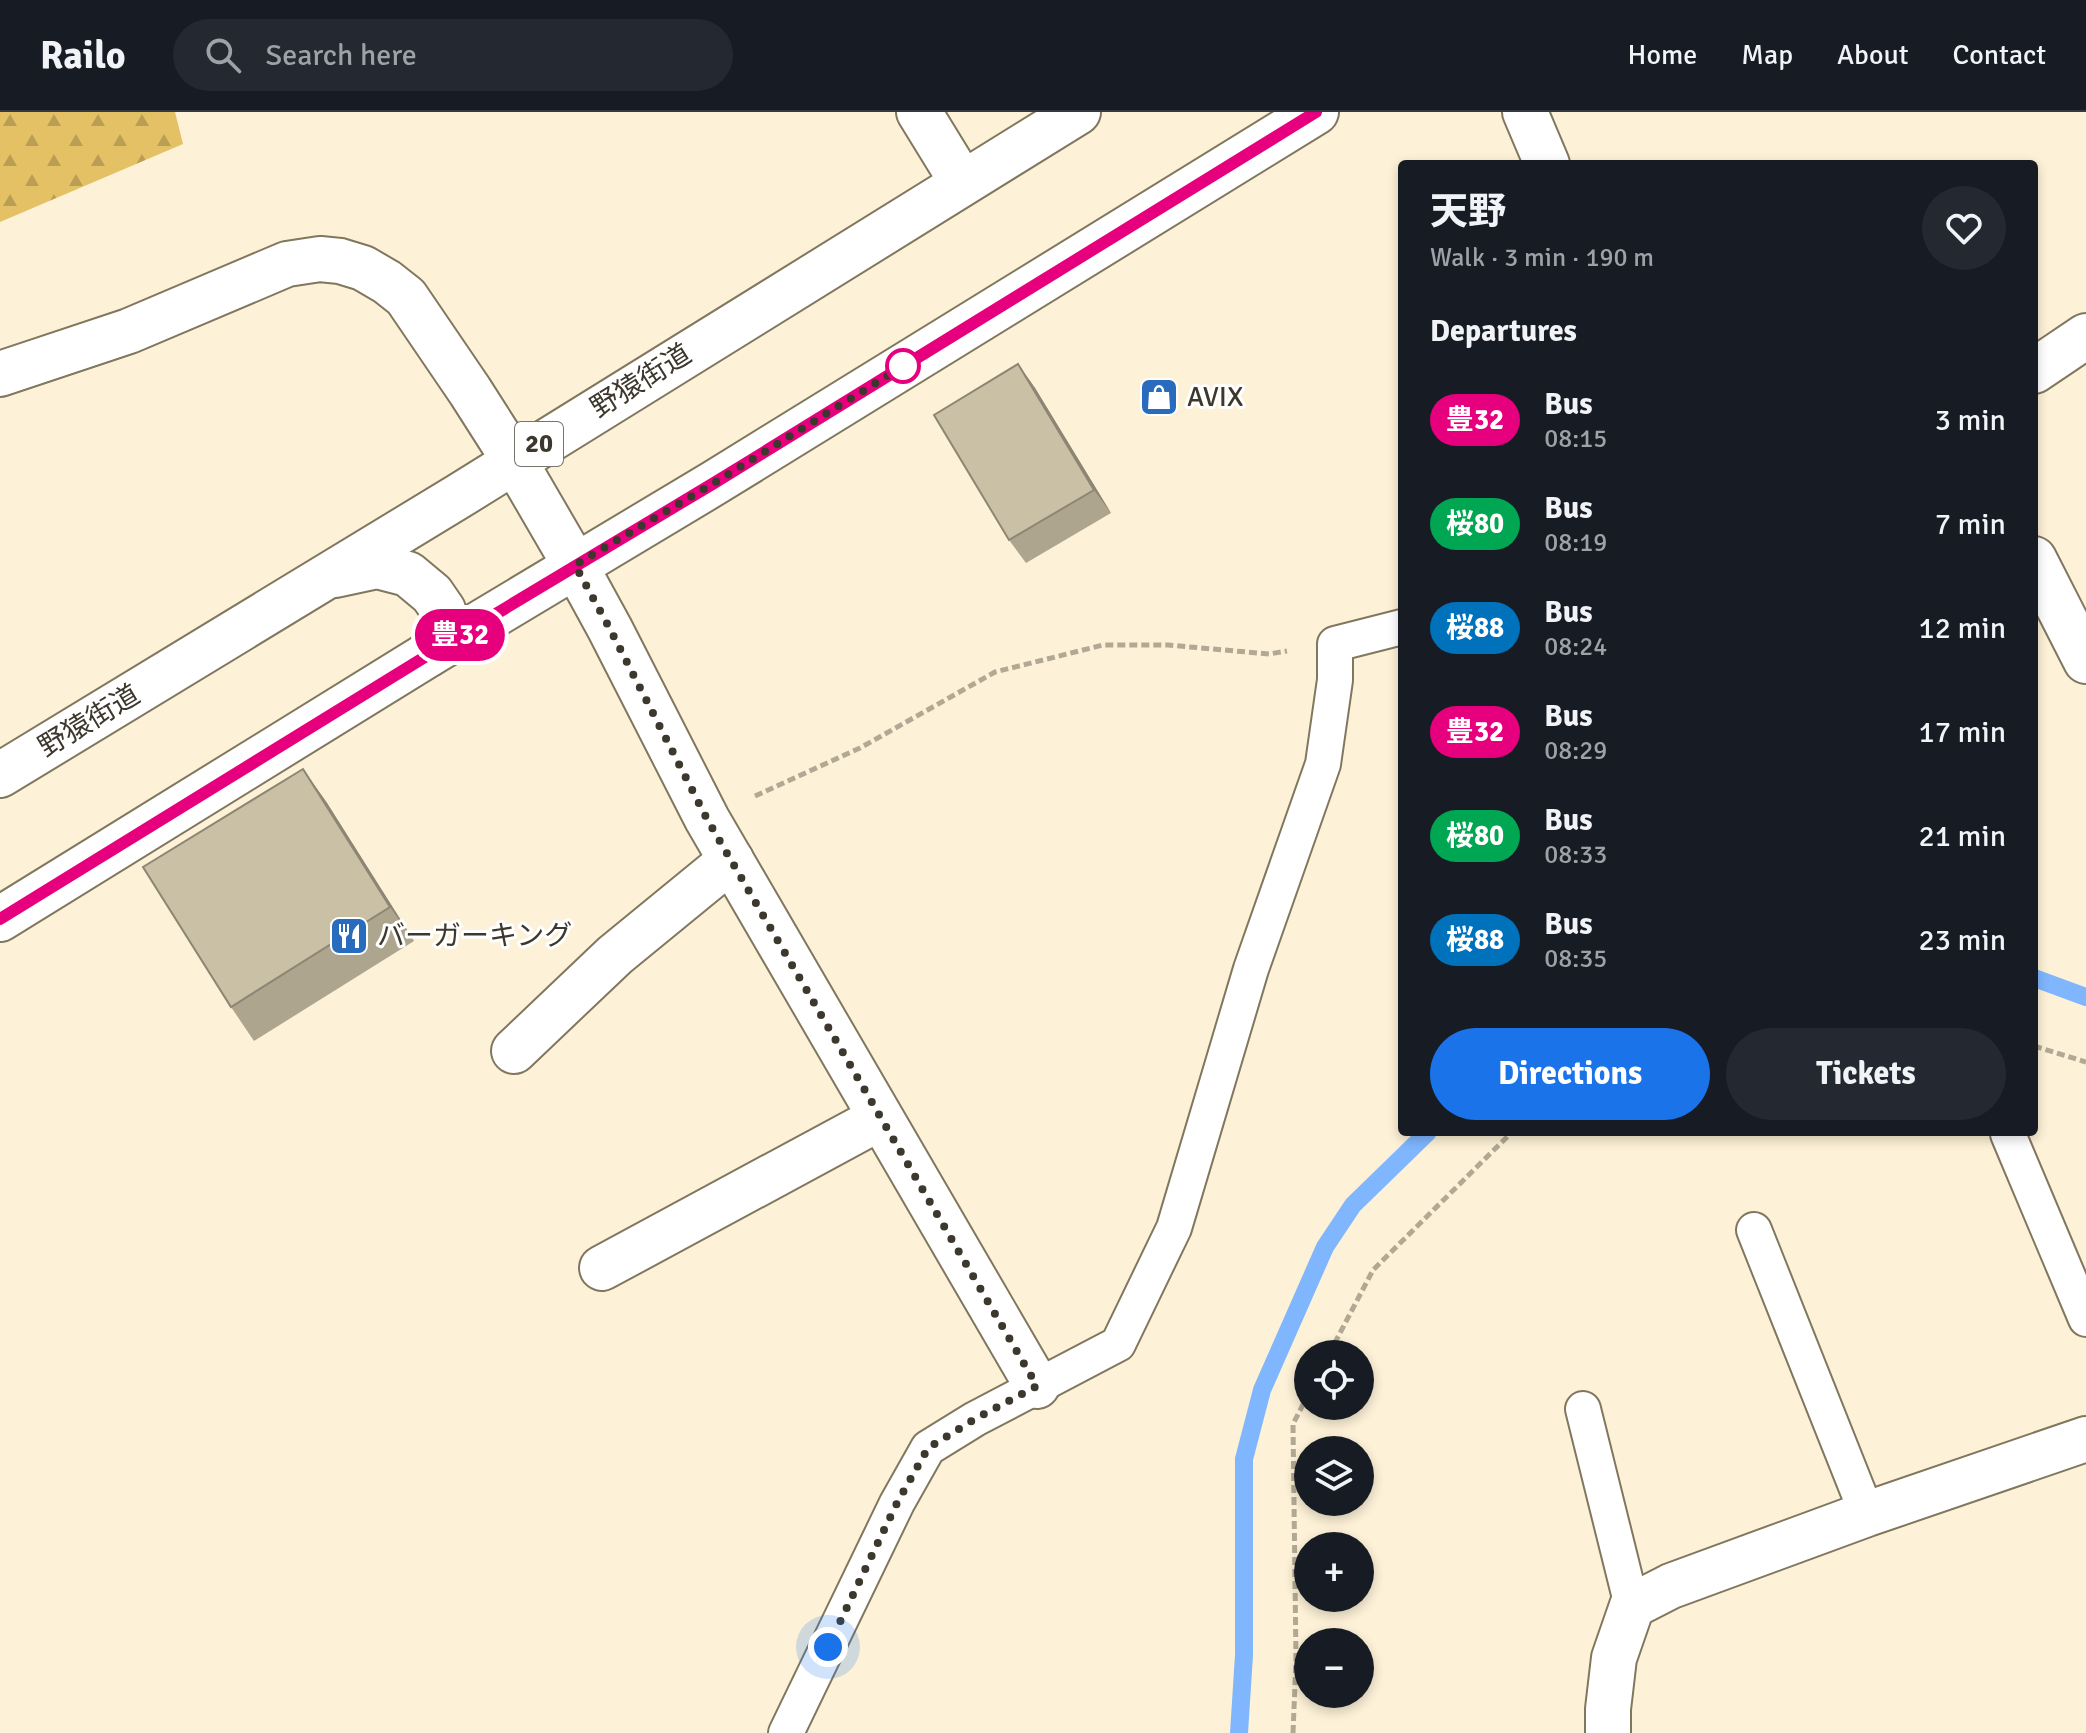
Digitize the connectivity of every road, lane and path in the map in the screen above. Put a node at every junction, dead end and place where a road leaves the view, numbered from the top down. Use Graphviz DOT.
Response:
graph roads {
  1 [pos="919,112"];
  2 [pos="1078,112"];
  3 [pos="1316,112"];
  4 [pos="1525,112"];
  5 [pos="1545,160"];
  6 [pos="962,182"];
  7 [pos="2086,336"];
  8 [pos="2038,368"];
  9 [pos="0,374"];
  10 [pos="514,460"];
  11 [pos="575,565"];
  12 [pos="2038,567"];
  13 [pos="325,577"];
  14 [pos="1398,628"];
  15 [pos="1335,644"];
  16 [pos="429,654"];
  17 [pos="2086,661"];
  18 [pos="0,775"];
  19 [pos="707,819"];
  20 [pos="731,860"];
  21 [pos="0,919"];
  22 [pos="2038,1047"];
  23 [pos="514,1051"];
  24 [pos="2086,1062"];
  25 [pos="880,1118"];
  26 [pos="1508,1136"];
  27 [pos="2009,1136"];
  28 [pos="1754,1230"];
  29 [pos="602,1268"];
  30 [pos="2086,1319"];
  31 [pos="1336,1340"];
  32 [pos="1037,1386"];
  33 [pos="1583,1409"];
  34 [pos="1295,1420"];
  35 [pos="2086,1439"];
  36 [pos="1867,1514"];
  37 [pos="1632,1606"];
  38 [pos="786,1733"];
  39 [pos="1293,1733"];
  40 [pos="1608,1733"];
  1 -- 6 [label="street"];
  2 -- 6 [label="street, 野猿街道 / 20"];
  3 -- 11 [label="street"];
  4 -- 5 [label="street"];
  6 -- 10 [label="street, 野猿街道 / 20"];
  7 -- 8 [label="street"];
  9 -- 10 [label="street"];
  10 -- 11 [label="street"];
  10 -- 13 [label="street, 野猿街道 / 20"];
  11 -- 16 [label="street"];
  11 -- 19 [label="street"];
  12 -- 17 [label="street"];
  13 -- 16 [label="street"];
  13 -- 18 [label="street, 野猿街道 / 20"];
  14 -- 15 [label="lane"];
  15 -- 19 [label="path"];
  15 -- 32 [label="lane"];
  16 -- 21 [label="street"];
  19 -- 20 [label="street"];
  20 -- 23 [label="street"];
  20 -- 25 [label="street"];
  22 -- 24 [label="path"];
  25 -- 29 [label="street"];
  25 -- 32 [label="street"];
  26 -- 31 [label="path"];
  27 -- 30 [label="lane"];
  28 -- 36 [label="lane"];
  32 -- 38 [label="lane"];
  33 -- 37 [label="lane"];
  34 -- 39 [label="path"];
  35 -- 36 [label="street"];
  36 -- 37 [label="street"];
  37 -- 40 [label="street"];
}
